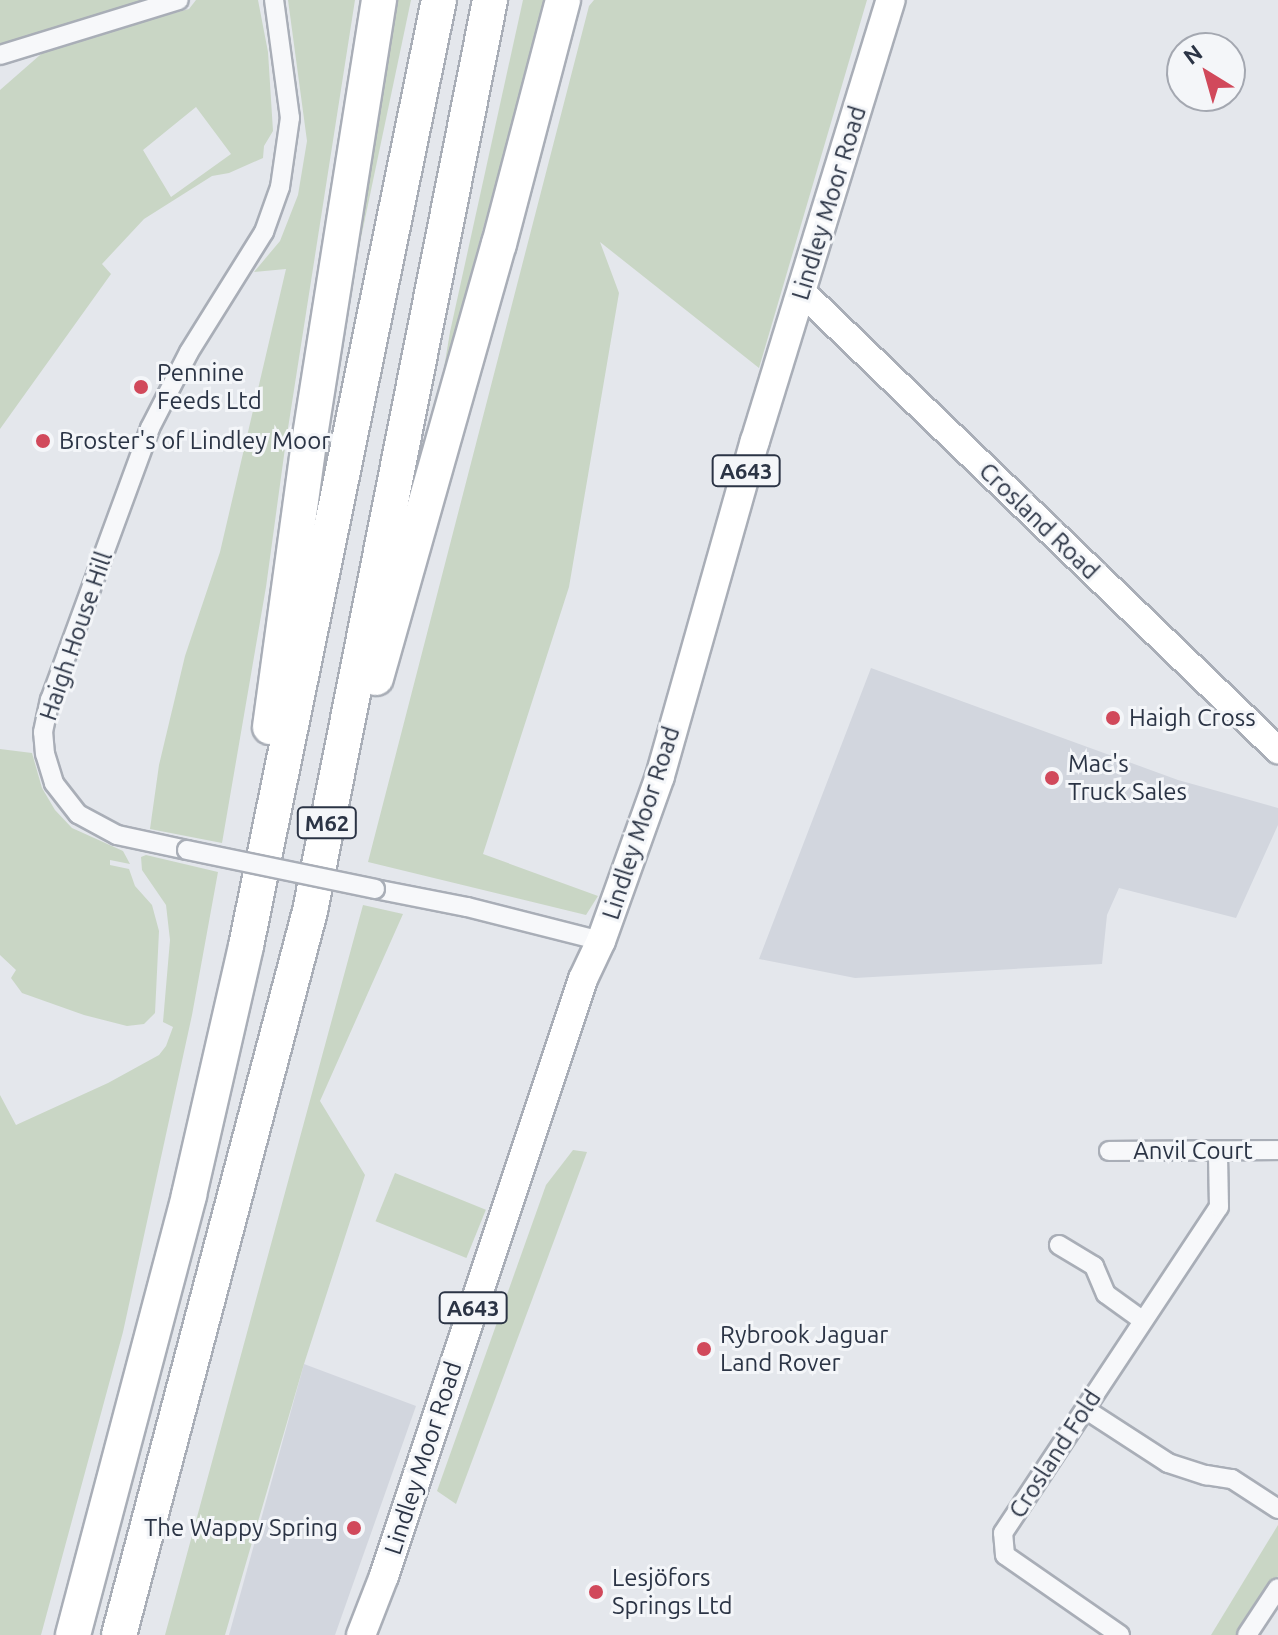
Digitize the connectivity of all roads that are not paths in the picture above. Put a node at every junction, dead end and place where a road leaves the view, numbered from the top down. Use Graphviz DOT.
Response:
graph roads {
  1 [pos="179,0"];
  2 [pos="274,0"];
  3 [pos="379,0"];
  4 [pos="439,0"];
  5 [pos="490,0"];
  6 [pos="563,0"];
  7 [pos="891,0"];
  8 [pos="0,55"];
  9 [pos="802,292"];
  10 [pos="1276,744"];
  11 [pos="310,911"];
  12 [pos="601,941"];
  13 [pos="246,946"];
  14 [pos="1278,1150"];
  15 [pos="1109,1151"];
  16 [pos="1218,1153"];
  17 [pos="1059,1245"];
  18 [pos="1142,1320"];
  19 [pos="1085,1409"];
  20 [pos="1278,1509"];
  21 [pos="1278,1588"];
  22 [pos="1096,1619"];
  23 [pos="73,1635"];
  24 [pos="119,1635"];
  25 [pos="361,1635"];
  26 [pos="1085,1635"];
  27 [pos="1120,1635"];
  28 [pos="1247,1635"];
  1 -- 8 [label="street"];
  2 -- 12 [label="street, Haigh House Hill, bridge"];
  3 -- 13 [label="highway, M62"];
  4 -- 13 [label="highway, M62"];
  5 -- 11 [label="highway, M62"];
  6 -- 11 [label="highway, M62"];
  7 -- 9 [label="main road, Lindley Moor Road / A643"];
  9 -- 10 [label="street, Crosland Road"];
  9 -- 12 [label="main road, Lindley Moor Road / A643"];
  11 -- 24 [label="highway, M62"];
  12 -- 25 [label="main road, Lindley Moor Road / A643"];
  13 -- 23 [label="highway, M62"];
  14 -- 16 [label="street, Anvil Court"];
  15 -- 16 [label="street, Anvil Court"];
  16 -- 18 [label="street, Crosland Fold"];
  17 -- 18 [label="street"];
  18 -- 19 [label="street, Crosland Fold"];
  19 -- 20 [label="street"];
  19 -- 22 [label="street, Crosland Fold"];
  21 -- 28 [label="street"];
  22 -- 26 [label="street"];
  22 -- 27 [label="street, Crosland Fold"];
}
